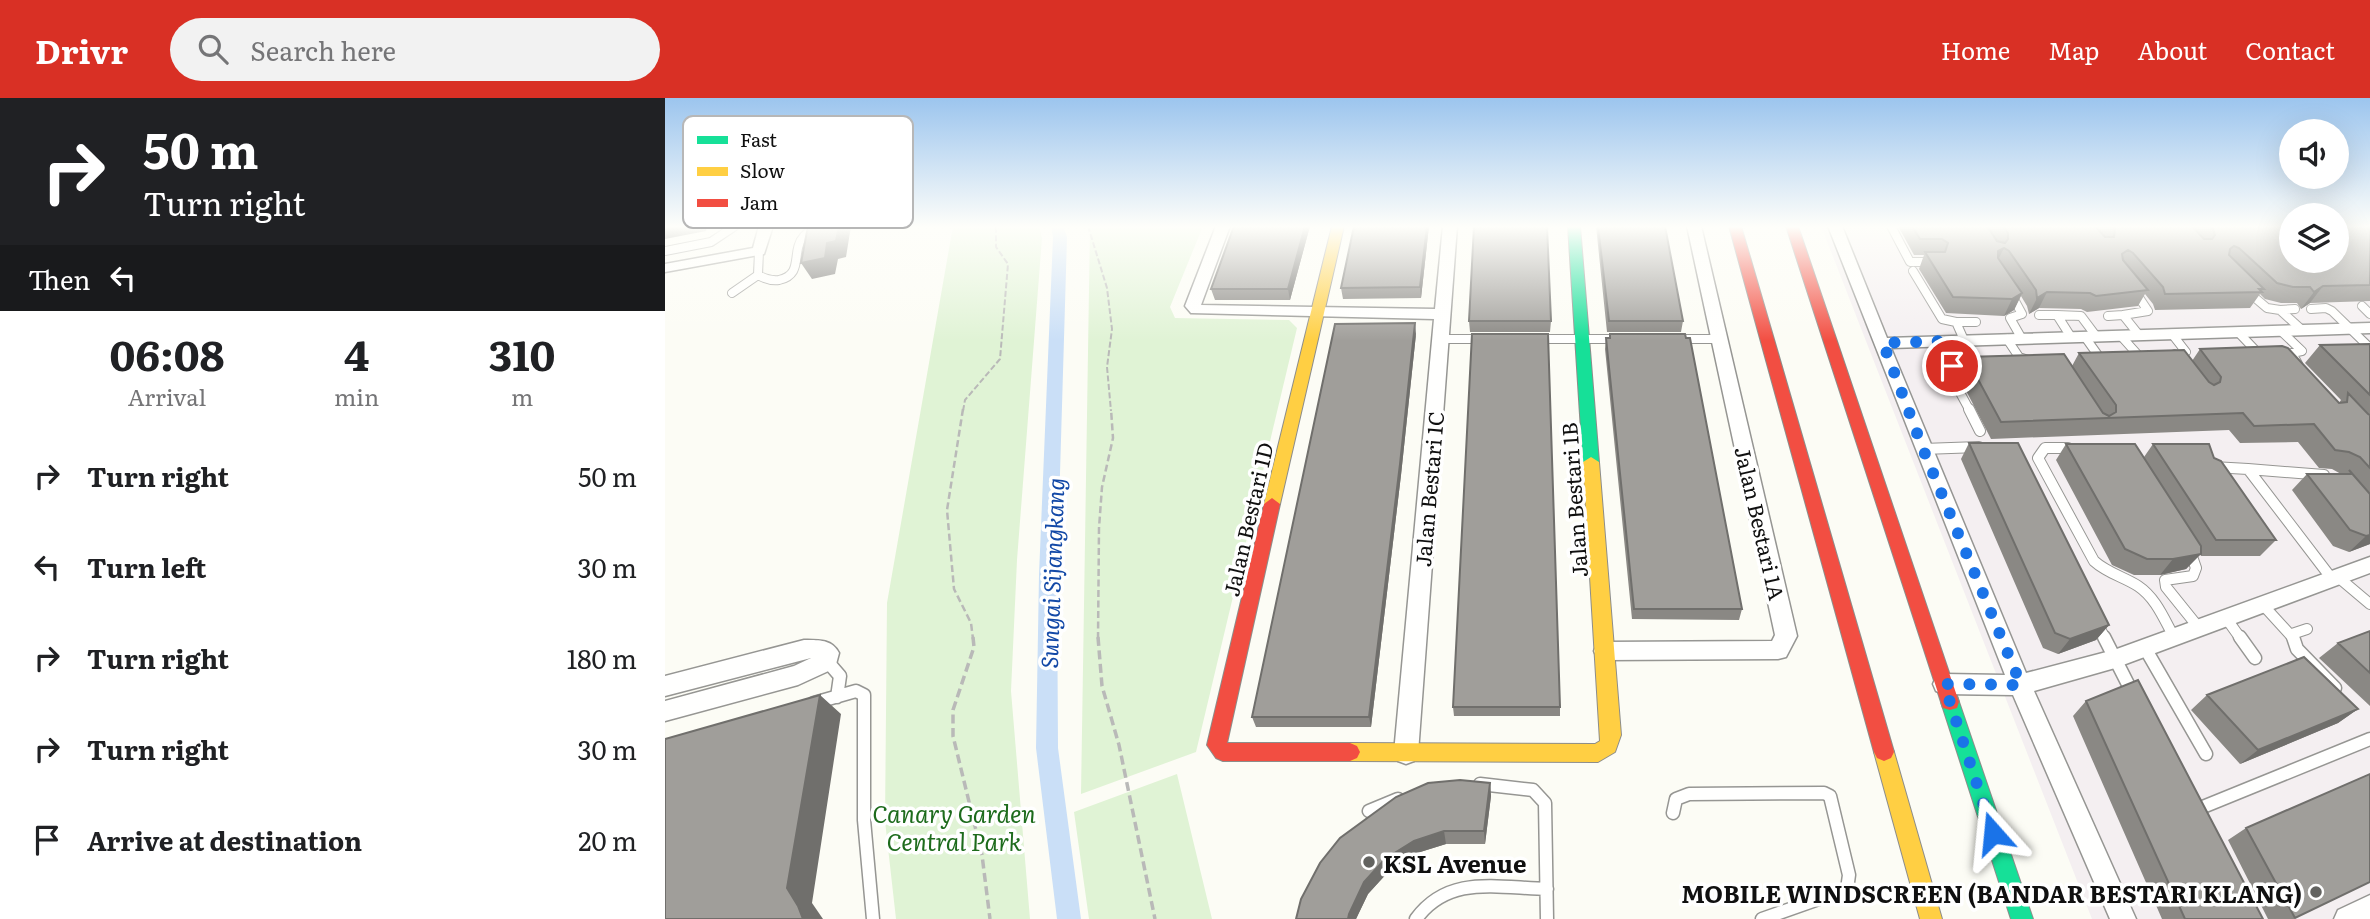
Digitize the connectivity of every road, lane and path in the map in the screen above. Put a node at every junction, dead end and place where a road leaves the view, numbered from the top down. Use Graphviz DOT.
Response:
graph roads {
  1 [pos="685,264"];
  2 [pos="758,264"];
  3 [pos="797,264"];
  4 [pos="1008,264"];
  5 [pos="1100,264"];
  6 [pos="1209,264"];
  7 [pos="1329,264"];
  8 [pos="1447,264"];
  9 [pos="1577,264"];
  10 [pos="1702,264"];
  11 [pos="1746,264"];
  12 [pos="1805,264"];
  13 [pos="1851,264"];
  14 [pos="665,268"];
  15 [pos="1913,271"];
  16 [pos="758,275"];
  17 [pos="2003,281"];
  18 [pos="2126,281"];
  19 [pos="2243,287"];
  20 [pos="732,293"];
  21 [pos="2362,306"];
  22 [pos="2295,309"];
  23 [pos="2311,309"];
  24 [pos="2280,310"];
  25 [pos="1318,314"];
  26 [pos="1443,314"];
  27 [pos="2370,314"];
  28 [pos="2039,315"];
  29 [pos="2057,315"];
  30 [pos="2123,315"];
  31 [pos="2108,316"];
  32 [pos="1956,322"];
  33 [pos="1976,322"];
  34 [pos="2370,328"];
  35 [pos="2350,329"];
  36 [pos="2302,330"];
  37 [pos="2281,331"];
  38 [pos="2238,332"];
  39 [pos="2172,334"];
  40 [pos="2139,335"];
  41 [pos="2121,336"];
  42 [pos="2084,337"];
  43 [pos="1441,339"];
  44 [pos="1492,339"];
  45 [pos="1531,339"];
  46 [pos="1583,339"];
  47 [pos="1623,339"];
  48 [pos="1664,339"];
  49 [pos="1719,339"];
  50 [pos="2015,339"];
  51 [pos="1964,340"];
  52 [pos="1943,341"];
  53 [pos="1883,343"];
  54 [pos="2360,349"];
  55 [pos="2370,349"];
  56 [pos="2302,351"];
  57 [pos="2314,351"];
  58 [pos="2186,352"];
  59 [pos="2200,352"];
  60 [pos="2256,353"];
  61 [pos="2245,354"];
  62 [pos="2267,355"];
  63 [pos="2123,357"];
  64 [pos="2100,358"];
  65 [pos="2111,358"];
  66 [pos="2088,359"];
  67 [pos="2041,361"];
  68 [pos="1978,362"];
  69 [pos="1961,363"];
  70 [pos="2176,363"];
  71 [pos="2303,370"];
  72 [pos="1980,431"];
  73 [pos="1994,447"];
  74 [pos="1923,449"];
  75 [pos="2068,449"];
  76 [pos="2248,469"];
  77 [pos="2206,470"];
  78 [pos="2339,481"];
  79 [pos="2185,540"];
  80 [pos="2370,565"];
  81 [pos="2335,578"];
  82 [pos="2263,605"];
  83 [pos="2369,608"];
  84 [pos="2091,610"];
  85 [pos="2226,618"];
  86 [pos="2199,628"];
  87 [pos="2307,629"];
  88 [pos="2292,634"];
  89 [pos="2174,637"];
  90 [pos="2145,648"];
  91 [pos="1605,651"];
  92 [pos="2255,658"];
  93 [pos="2115,659"];
  94 [pos="827,661"];
  95 [pos="1944,684"];
  96 [pos="665,685"];
  97 [pos="2021,685"];
  98 [pos="837,697"];
  99 [pos="2345,698"];
  100 [pos="2139,706"];
  101 [pos="797,707"];
  102 [pos="665,710"];
  103 [pos="2370,739"];
  104 [pos="1406,753"];
  105 [pos="2206,754"];
  106 [pos="1464,785"];
  107 [pos="1412,793"];
  108 [pos="1369,811"];
  109 [pos="2193,812"];
  110 [pos="1673,813"];
  111 [pos="1546,889"];
  112 [pos="2370,908"];
  113 [pos="873,919"];
  114 [pos="990,919"];
  115 [pos="1155,919"];
  116 [pos="1416,919"];
  117 [pos="1547,919"];
  118 [pos="1762,919"];
  119 [pos="1931,919"];
  120 [pos="2022,919"];
  121 [pos="2123,919"];
  122 [pos="2347,919"];
  1 -- 14 [label="street"];
  2 -- 16 [label="lane"];
  3 -- 16 [label="lane"];
  4 -- 114 [label="path"];
  5 -- 115 [label="path"];
  6 -- 25 [label="street"];
  7 -- 25 [label="street, Jalan Bestari 1D"];
  8 -- 26 [label="street, Jalan Bestari 1C"];
  9 -- 46 [label="street, Jalan Bestari 1B"];
  10 -- 49 [label="street, Jalan Bestari 1A"];
  11 -- 119 [label="street"];
  12 -- 95 [label="street"];
  13 -- 53 [label="street"];
  15 -- 32 [label="lane"];
  16 -- 20 [label="lane"];
  17 -- 50 [label="lane"];
  18 -- 30 [label="lane"];
  19 -- 24 [label="lane"];
  21 -- 27 [label="lane"];
  22 -- 24 [label="lane"];
  23 -- 35 [label="lane"];
  24 -- 36 [label="lane"];
  25 -- 26 [label="street"];
  25 -- 104 [label="street, Jalan Bestari 1D"];
  26 -- 43 [label="street, Jalan Bestari 1C"];
  28 -- 29 [label="lane"];
  29 -- 42 [label="lane"];
  29 -- 42 [label="lane"];
  30 -- 31 [label="lane"];
  30 -- 40 [label="lane"];
  32 -- 33 [label="lane"];
  32 -- 51 [label="lane"];
  34 -- 35 [label="street"];
  35 -- 36 [label="street"];
  35 -- 55 [label="lane"];
  36 -- 37 [label="street"];
  37 -- 38 [label="street"];
  37 -- 56 [label="lane"];
  38 -- 39 [label="street"];
  38 -- 60 [label="lane"];
  39 -- 40 [label="street"];
  39 -- 58 [label="lane"];
  40 -- 41 [label="street"];
  41 -- 42 [label="street"];
  41 -- 63 [label="lane"];
  42 -- 50 [label="street"];
  42 -- 64 [label="lane"];
  43 -- 44 [label="lane"];
  43 -- 104 [label="street, Jalan Bestari 1C"];
  45 -- 46 [label="lane"];
  46 -- 47 [label="lane"];
  46 -- 91 [label="street, Jalan Bestari 1B"];
  48 -- 49 [label="lane"];
  49 -- 91 [label="street, Jalan Bestari 1A"];
  50 -- 51 [label="street"];
  50 -- 67 [label="lane"];
  51 -- 52 [label="street"];
  52 -- 53 [label="street"];
  52 -- 69 [label="lane"];
  53 -- 74 [label="street"];
  54 -- 55 [label="lane"];
  56 -- 57 [label="lane"];
  56 -- 71 [label="lane"];
  58 -- 59 [label="lane"];
  58 -- 70 [label="lane"];
  60 -- 61 [label="lane"];
  60 -- 62 [label="lane"];
  64 -- 65 [label="lane"];
  64 -- 66 [label="lane"];
  68 -- 69 [label="lane"];
  69 -- 72 [label="lane"];
  73 -- 74 [label="lane"];
  74 -- 97 [label="street"];
  75 -- 89 [label="lane"];
  76 -- 77 [label="lane"];
  76 -- 78 [label="lane"];
  76 -- 81 [label="lane"];
  79 -- 86 [label="lane"];
  80 -- 81 [label="street"];
  81 -- 82 [label="street"];
  81 -- 83 [label="lane"];
  82 -- 85 [label="street"];
  82 -- 88 [label="lane"];
  84 -- 93 [label="lane"];
  85 -- 86 [label="street"];
  85 -- 92 [label="lane"];
  86 -- 89 [label="street"];
  87 -- 88 [label="lane"];
  88 -- 99 [label="lane"];
  89 -- 90 [label="street"];
  90 -- 93 [label="street"];
  90 -- 105 [label="lane"];
  91 -- 104 [label="street, Jalan Bestari 1B"];
  93 -- 97 [label="street"];
  93 -- 100 [label="lane"];
  94 -- 96 [label="street"];
  94 -- 98 [label="lane"];
  94 -- 102 [label="street"];
  95 -- 97 [label="street"];
  95 -- 120 [label="street"];
  97 -- 121 [label="street"];
  98 -- 101 [label="lane"];
  98 -- 113 [label="lane"];
  103 -- 109 [label="lane"];
  106 -- 111 [label="lane"];
  107 -- 108 [label="lane"];
  110 -- 118 [label="lane"];
  111 -- 116 [label="lane"];
  111 -- 117 [label="lane"];
  112 -- 122 [label="street"];
}
